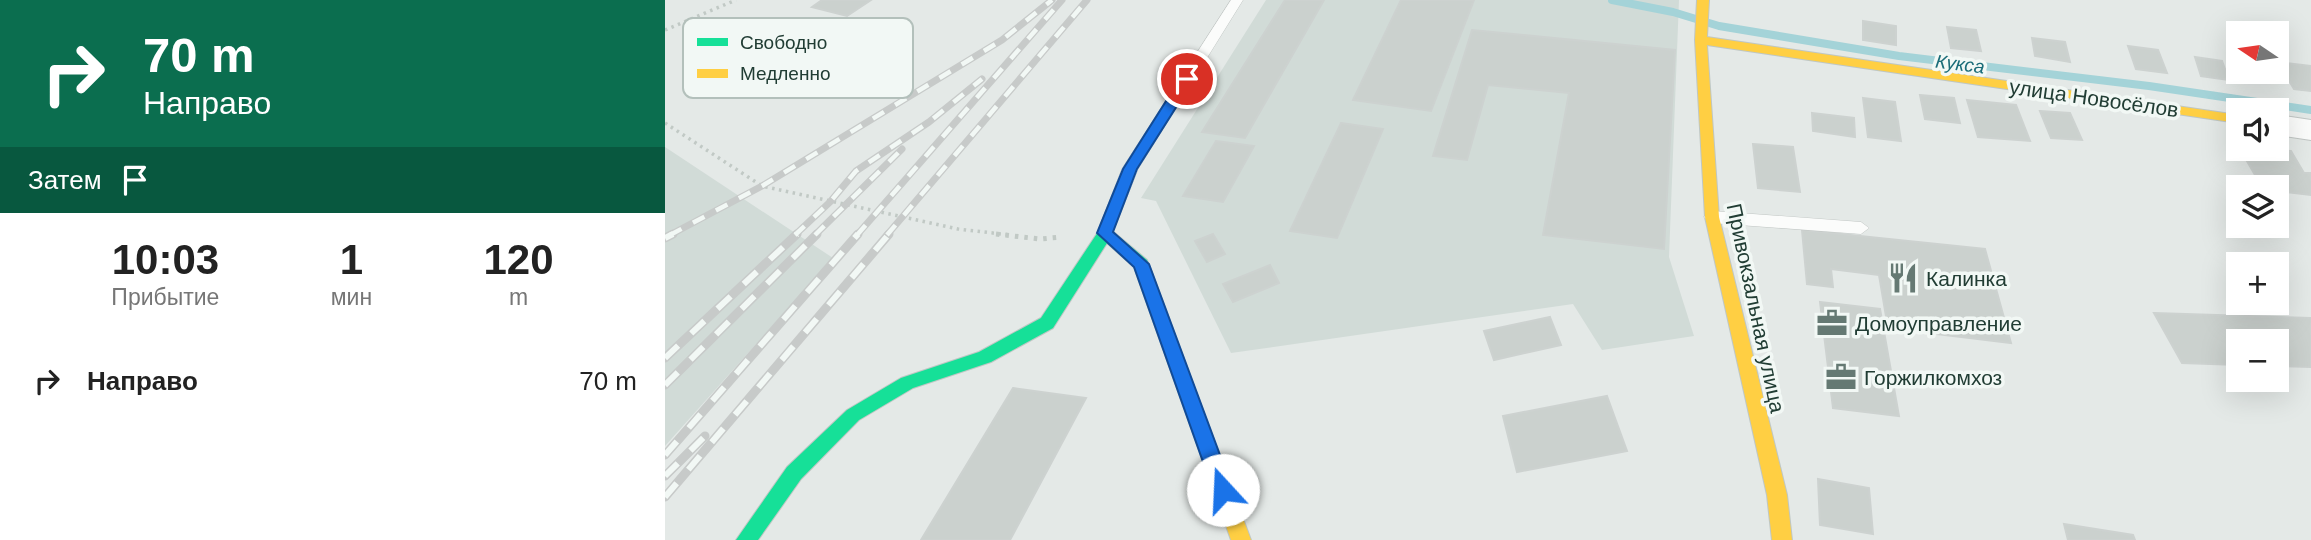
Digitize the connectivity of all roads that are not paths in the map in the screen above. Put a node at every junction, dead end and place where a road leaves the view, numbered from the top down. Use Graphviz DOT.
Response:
graph roads {
  1 [pos="1237,0"];
  2 [pos="1702,21"];
  3 [pos="2226,118"];
  4 [pos="2289,127"];
  5 [pos="2311,130"];
  6 [pos="1712,217"];
  7 [pos="1861,228"];
  8 [pos="1105,233"];
  9 [pos="745,540"];
  10 [pos="1241,540"];
  11 [pos="1782,540"];
  1 -- 8 [label="lane"];
  2 -- 3 [label="street, улица Новосёлов"];
  2 -- 6 [label="street, Привокзальная улица"];
  4 -- 5 [label="street"];
  6 -- 7 [label="lane"];
  6 -- 11 [label="street, Привокзальная улица"];
  8 -- 9 [label="street"];
  8 -- 10 [label="street"];
}
